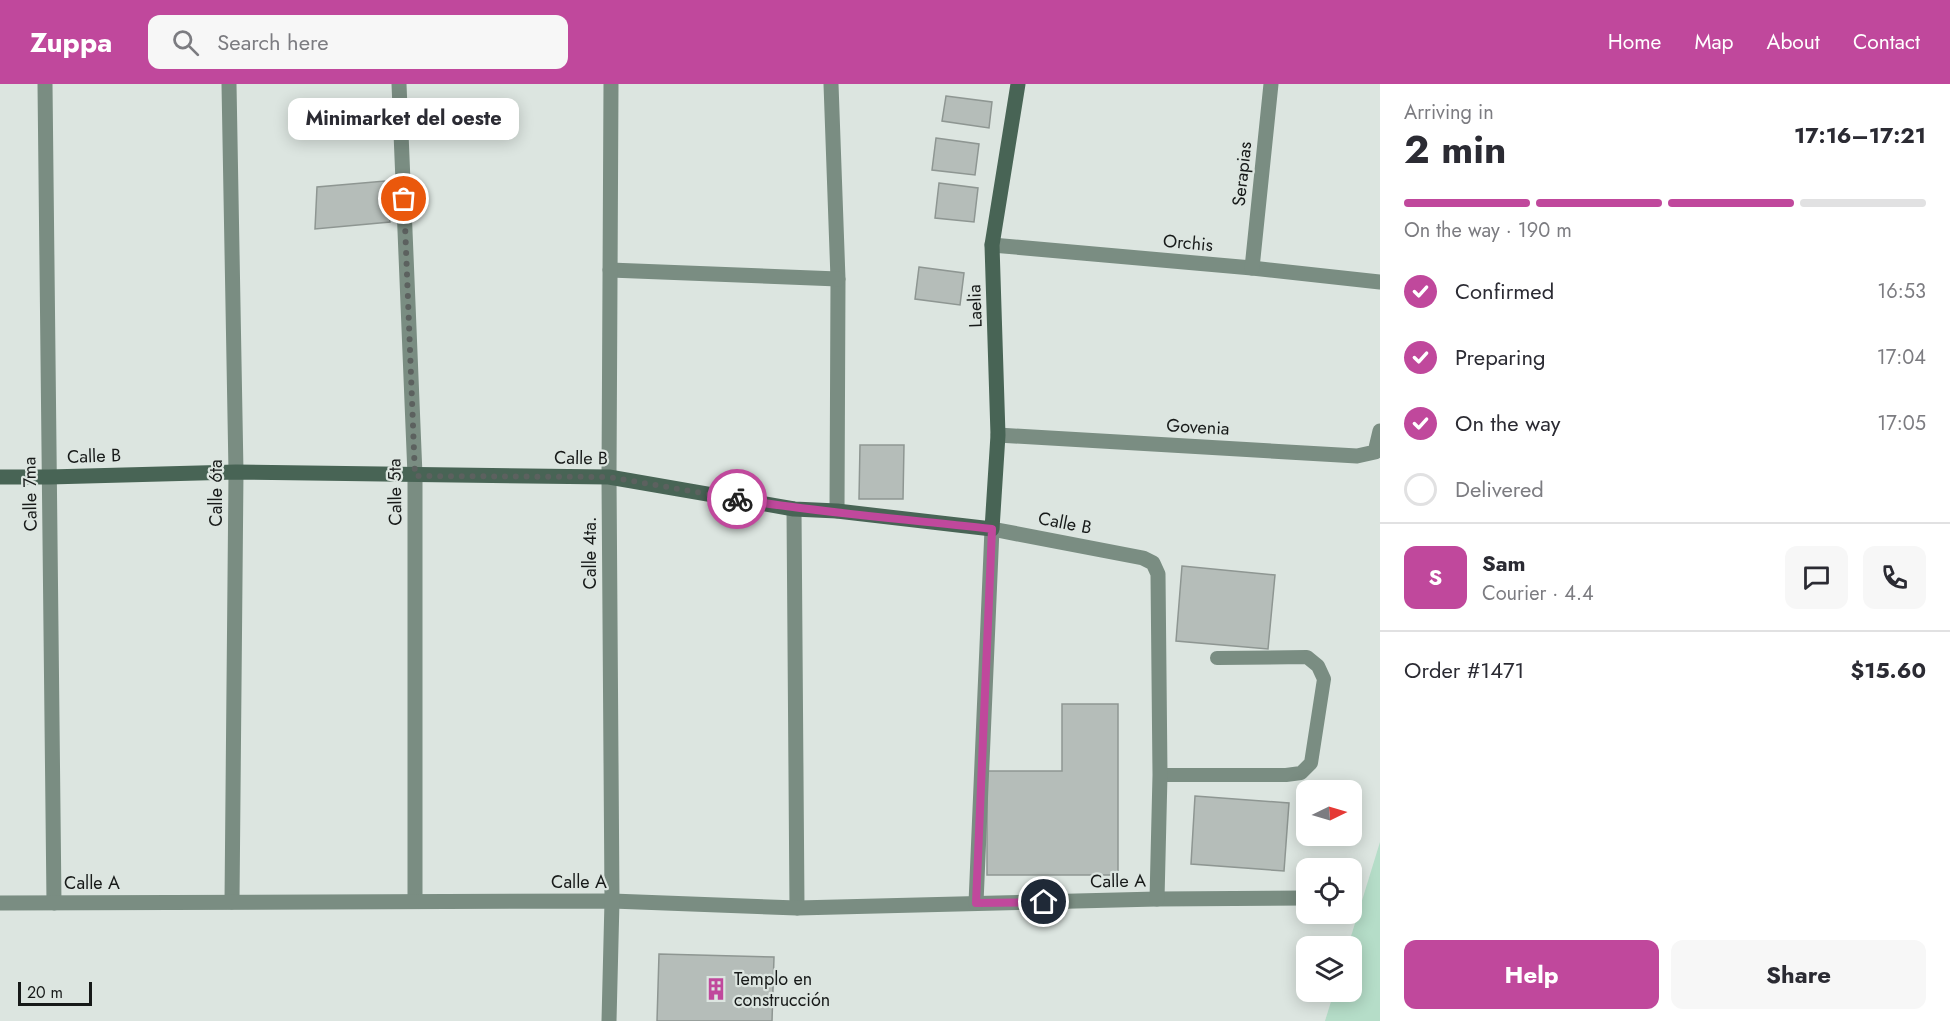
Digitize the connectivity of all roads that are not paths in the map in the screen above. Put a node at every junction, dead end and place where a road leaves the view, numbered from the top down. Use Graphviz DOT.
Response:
graph roads {
  1 [pos="45,84"];
  2 [pos="229,84"];
  3 [pos="399,84"];
  4 [pos="611,84"];
  5 [pos="831,84"];
  6 [pos="1018,84"];
  7 [pos="1271,84"];
  8 [pos="992,245"];
  9 [pos="1252,268"];
  10 [pos="610,270"];
  11 [pos="838,279"];
  12 [pos="1380,282"];
  13 [pos="1380,431"];
  14 [pos="998,435"];
  15 [pos="236,472"];
  16 [pos="415,476"];
  17 [pos="0,477"];
  18 [pos="49,477"];
  19 [pos="609,477"];
  20 [pos="794,509"];
  21 [pos="837,511"];
  22 [pos="992,529"];
  23 [pos="1217,658"];
  24 [pos="1160,775"];
  25 [pos="1296,898"];
  26 [pos="1157,899"];
  27 [pos="415,901"];
  28 [pos="612,901"];
  29 [pos="232,902"];
  30 [pos="0,903"];
  31 [pos="54,903"];
  32 [pos="976,903"];
  33 [pos="797,908"];
  34 [pos="609,1021"];
  1 -- 18 [label="street, Calle 7ma"];
  2 -- 15 [label="street, Calle 6ta"];
  3 -- 16 [label="street, Calle 5ta"];
  4 -- 10 [label="street, Calle 4ta."];
  5 -- 11 [label="street"];
  6 -- 8 [label="street, Laelia"];
  7 -- 9 [label="street, Serapias"];
  8 -- 9 [label="street, Orchis"];
  8 -- 14 [label="street, Laelia"];
  9 -- 12 [label="street, Orchis"];
  10 -- 11 [label="street"];
  10 -- 19 [label="street, Calle 4ta."];
  11 -- 21 [label="street"];
  13 -- 14 [label="street, Govenia"];
  14 -- 22 [label="street, Laelia"];
  15 -- 16 [label="street, Calle B"];
  15 -- 18 [label="street, Calle B"];
  15 -- 29 [label="street, Calle 6ta"];
  16 -- 19 [label="street, Calle B"];
  16 -- 27 [label="street, Calle 5ta"];
  17 -- 18 [label="street, Calle B"];
  18 -- 31 [label="street, Calle 7ma"];
  19 -- 20 [label="street, Calle B"];
  19 -- 28 [label="street, Calle 4ta."];
  20 -- 21 [label="street, Calle B"];
  20 -- 33 [label="street"];
  21 -- 22 [label="street, Calle B"];
  22 -- 24 [label="street, Calle B"];
  22 -- 32 [label="street"];
  23 -- 24 [label="lane"];
  24 -- 26 [label="street"];
  25 -- 26 [label="street, Calle A"];
  26 -- 32 [label="street, Calle A"];
  27 -- 28 [label="street, Calle A"];
  27 -- 29 [label="street, Calle A"];
  28 -- 33 [label="street, Calle A"];
  28 -- 34 [label="street, Calle 4ta."];
  29 -- 31 [label="street, Calle A"];
  30 -- 31 [label="street, Calle A"];
  32 -- 33 [label="street, Calle A"];
}
